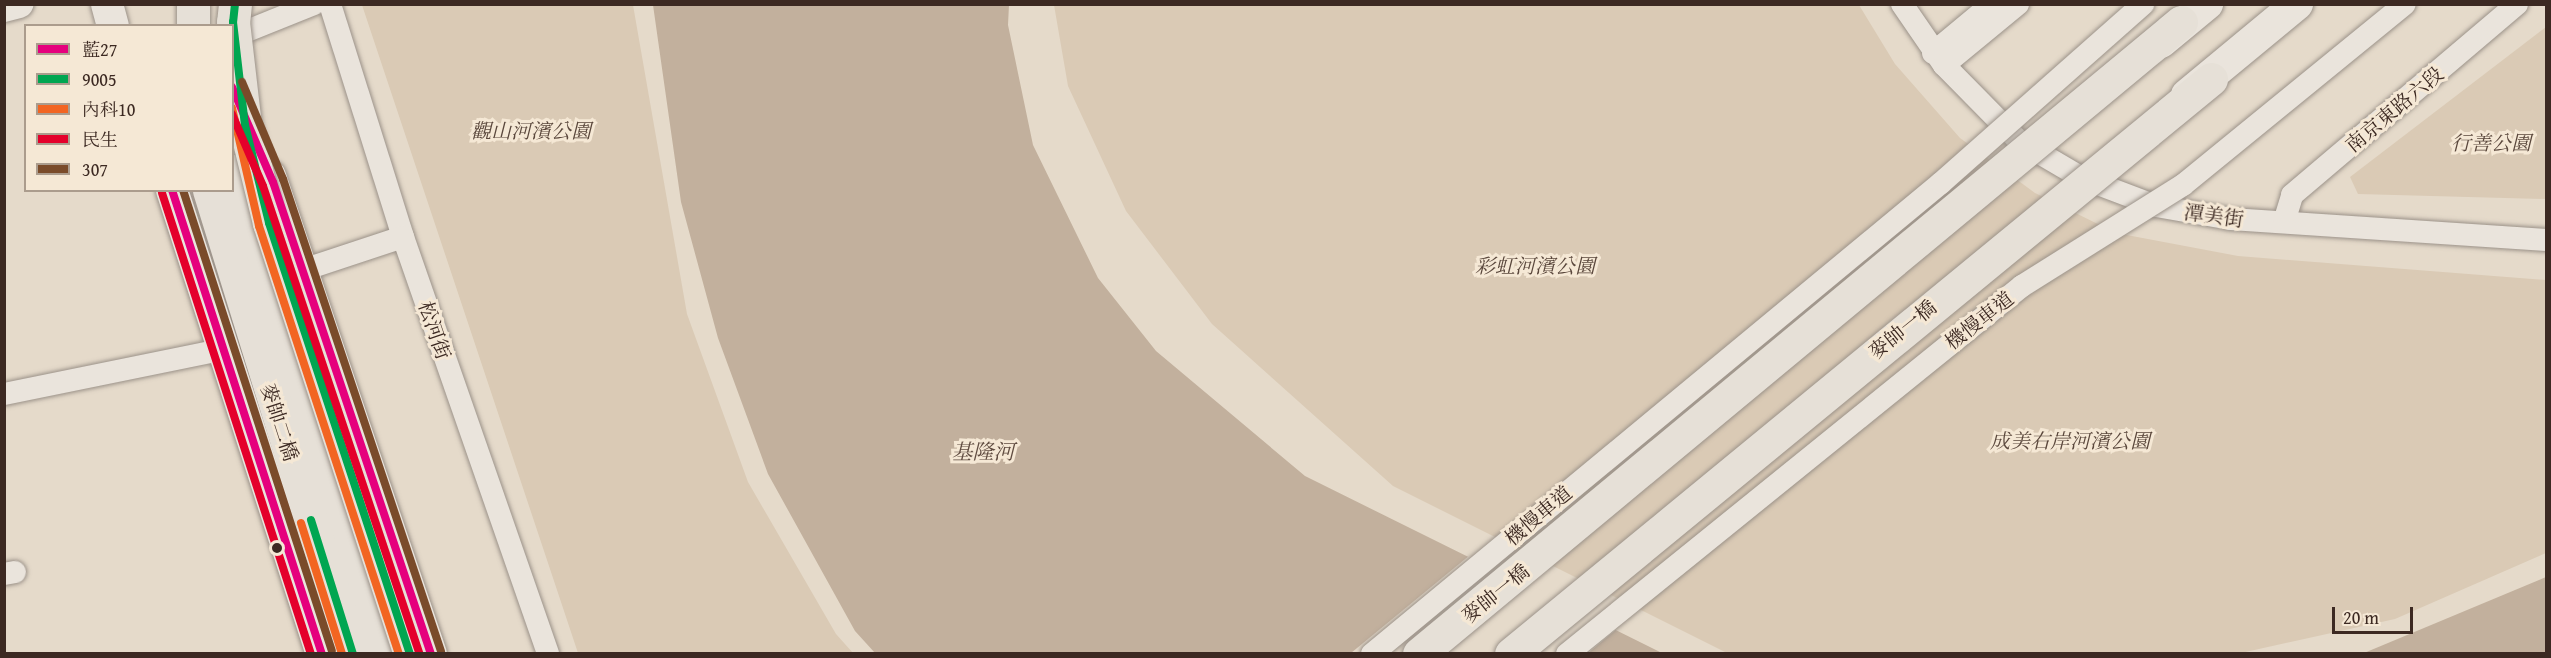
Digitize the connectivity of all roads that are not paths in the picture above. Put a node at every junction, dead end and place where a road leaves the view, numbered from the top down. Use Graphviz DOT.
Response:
graph roads {
  1 [pos="19,4"];
  2 [pos="107,4"];
  3 [pos="193,4"];
  4 [pos="198,4"];
  5 [pos="314,4"];
  6 [pos="330,4"];
  7 [pos="1902,4"];
  8 [pos="1992,4"];
  9 [pos="2018,4"];
  10 [pos="2143,4"];
  11 [pos="2214,4"];
  12 [pos="2275,4"];
  13 [pos="2297,4"];
  14 [pos="2302,4"];
  15 [pos="2405,4"];
  16 [pos="2517,4"];
  17 [pos="4,8"];
  18 [pos="2197,10"];
  19 [pos="228,23"];
  20 [pos="112,24"];
  21 [pos="193,24"];
  22 [pos="234,59"];
  23 [pos="1938,59"];
  24 [pos="2211,79"];
  25 [pos="234,91"];
  26 [pos="234,178"];
  27 [pos="173,192"];
  28 [pos="210,192"];
  29 [pos="2284,222"];
  30 [pos="403,237"];
  31 [pos="2547,240"];
  32 [pos="303,270"];
  33 [pos="225,349"];
  34 [pos="4,394"];
  35 [pos="321,654"];
  36 [pos="353,654"];
  37 [pos="383,654"];
  38 [pos="410,654"];
  39 [pos="431,654"];
  40 [pos="548,654"];
  41 [pos="1372,654"];
  42 [pos="1420,654"];
  43 [pos="1509,654"];
  44 [pos="1567,654"];
  1 -- 17 [label="street"];
  2 -- 20 [label="main road"];
  3 -- 21 [label="highway"];
  4 -- 19 [label="main road"];
  5 -- 19 [label="street"];
  6 -- 30 [label="street, 松河街"];
  7 -- 23 [label="street, 潭美街"];
  8 -- 23 [label="street"];
  9 -- 23 [label="street"];
  10 -- 41 [label="street, 機慢車道, bridge"];
  11 -- 18 [label="highway, 麥帥一橋, bridge"];
  12 -- 24 [label="highway, bridge"];
  13 -- 43 [label="main road, 麥帥一橋, bridge"];
  14 -- 24 [label="highway, bridge"];
  15 -- 44 [label="street, 機慢車道, bridge"];
  16 -- 29 [label="street, 南京東路六段"];
  18 -- 42 [label="highway, 麥帥一橋, bridge"];
  22 -- 38 [label="highway, bridge"];
  23 -- 29 [label="street, 潭美街"];
  24 -- 43 [label="highway, 麥帥一橋, bridge"];
  25 -- 32 [label="main road"];
  26 -- 37 [label="highway"];
  27 -- 33 [label="main road"];
  28 -- 36 [label="highway, 麥帥二橋"];
  29 -- 31 [label="street, 潭美街"];
  30 -- 32 [label="street"];
  30 -- 40 [label="street, 松河街"];
  32 -- 39 [label="main road"];
  33 -- 34 [label="street"];
  33 -- 35 [label="main road"];
}
